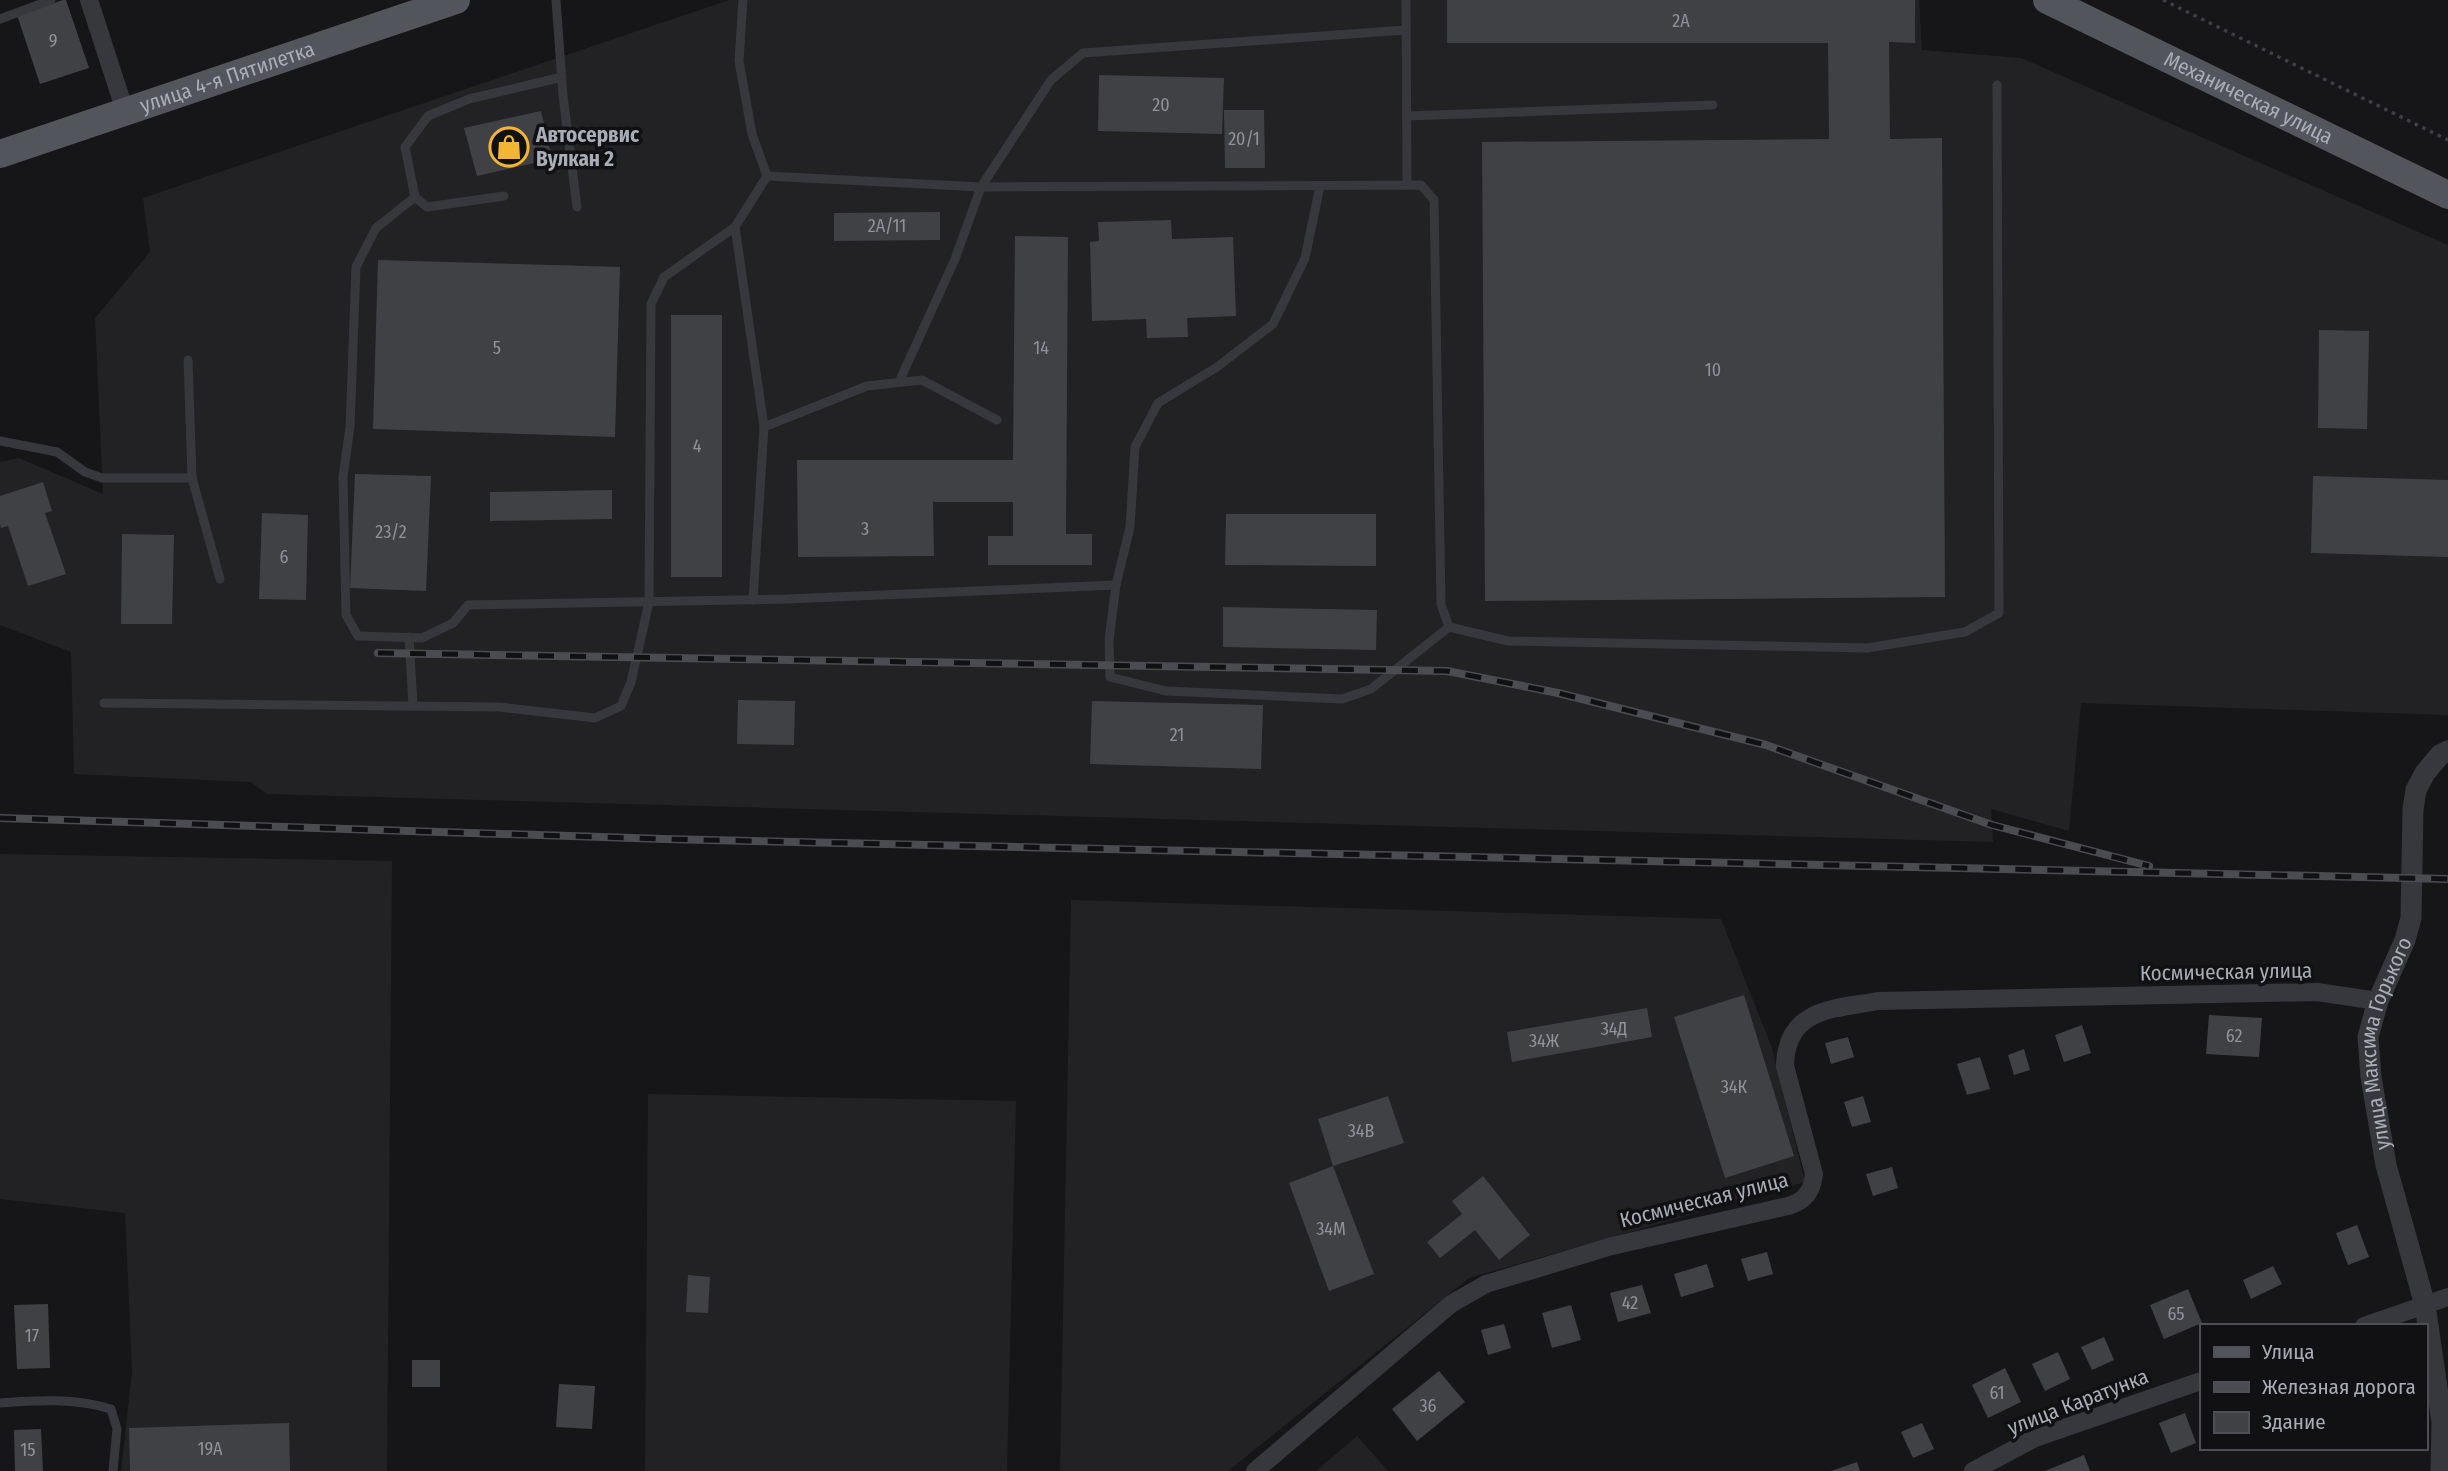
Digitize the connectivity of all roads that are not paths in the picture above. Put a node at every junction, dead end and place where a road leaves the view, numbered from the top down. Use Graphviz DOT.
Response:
graph roads {
  1 [pos="51,0"];
  2 [pos="89,0"];
  3 [pos="556,0"];
  4 [pos="743,0"];
  5 [pos="1406,0"];
  6 [pos="2047,0"];
  7 [pos="441,2"];
  8 [pos="0,19"];
  9 [pos="1406,30"];
  10 [pos="562,77"];
  11 [pos="1997,85"];
  12 [pos="1713,105"];
  13 [pos="126,114"];
  14 [pos="1407,116"];
  15 [pos="0,155"];
  16 [pos="767,176"];
  17 [pos="1407,185"];
  18 [pos="1320,186"];
  19 [pos="981,187"];
  20 [pos="504,195"];
  21 [pos="2448,195"];
  22 [pos="415,197"];
  23 [pos="577,206"];
  24 [pos="735,227"];
  25 [pos="188,360"];
  26 [pos="899,383"];
  27 [pos="997,420"];
  28 [pos="764,427"];
  29 [pos="0,441"];
  30 [pos="192,478"];
  31 [pos="220,579"];
  32 [pos="1116,585"];
  33 [pos="753,600"];
  34 [pos="649,602"];
  35 [pos="1450,627"];
  36 [pos="410,637"];
  37 [pos="104,703"];
  38 [pos="414,706"];
  39 [pos="2448,751"];
  40 [pos="2378,1001"];
  41 [pos="2448,1297"];
  42 [pos="2424,1305"];
  43 [pos="2370,1324"];
  44 [pos="2427,1324"];
  45 [pos="2427,1324"];
  46 [pos="2200,1381"];
  47 [pos="0,1403"];
  48 [pos="113,1471"];
  49 [pos="1255,1471"];
  50 [pos="1973,1471"];
  51 [pos="2441,1471"];
  1 -- 8 [label="lane"];
  2 -- 13 [label="street"];
  3 -- 10 [label="lane"];
  4 -- 16 [label="lane"];
  5 -- 9 [label="lane"];
  6 -- 21 [label="main road, Механическая улица"];
  7 -- 13 [label="main road, улица 4-я Пятилетка"];
  9 -- 14 [label="lane"];
  9 -- 19 [label="lane"];
  10 -- 22 [label="lane"];
  10 -- 23 [label="lane"];
  11 -- 35 [label="lane"];
  12 -- 14 [label="lane"];
  13 -- 15 [label="main road, улица 4-я Пятилетка"];
  14 -- 17 [label="lane"];
  16 -- 19 [label="lane"];
  16 -- 24 [label="lane"];
  17 -- 18 [label="lane"];
  17 -- 35 [label="lane"];
  18 -- 19 [label="lane"];
  18 -- 32 [label="lane"];
  19 -- 26 [label="lane"];
  20 -- 22 [label="lane"];
  22 -- 36 [label="lane"];
  24 -- 28 [label="lane"];
  24 -- 34 [label="lane"];
  25 -- 30 [label="lane"];
  26 -- 27 [label="lane"];
  26 -- 28 [label="lane"];
  28 -- 33 [label="lane"];
  29 -- 30 [label="lane"];
  30 -- 31 [label="lane"];
  32 -- 33 [label="lane"];
  32 -- 35 [label="lane"];
  33 -- 34 [label="lane"];
  34 -- 36 [label="lane"];
  34 -- 38 [label="lane"];
  36 -- 38 [label="lane"];
  37 -- 38 [label="lane"];
  39 -- 40 [label="street, улица Максима Горького"];
  40 -- 42 [label="street, улица Максима Горького"];
  40 -- 49 [label="street, Космическая улица"];
  41 -- 42 [label="street"];
  42 -- 43 [label="street"];
  42 -- 45 [label="street, улица Максима Горького"];
  44 -- 51 [label="street, улица Максима Горького"];
  46 -- 50 [label="street, улица Каратунка"];
  47 -- 48 [label="lane"];
}
